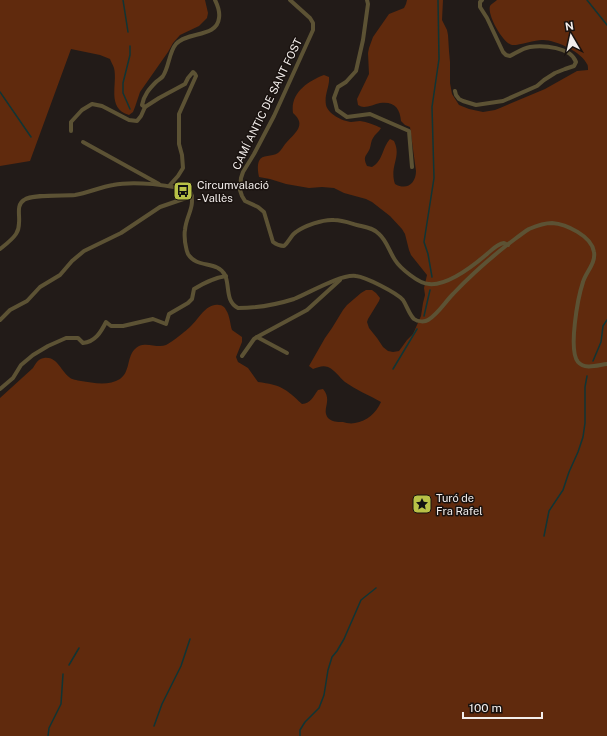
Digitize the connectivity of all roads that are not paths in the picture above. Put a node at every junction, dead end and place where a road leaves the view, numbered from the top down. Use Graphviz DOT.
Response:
graph roads {
  1 [pos="215,0"];
  2 [pos="290,0"];
  3 [pos="367,0"];
  4 [pos="482,0"];
  5 [pos="455,91"];
  6 [pos="145,107"];
  7 [pos="71,131"];
  8 [pos="83,142"];
  9 [pos="412,167"];
  10 [pos="161,185"];
  11 [pos="169,186"];
  12 [pos="192,196"];
  13 [pos="508,245"];
  14 [pos="0,249"];
  15 [pos="226,276"];
  16 [pos="342,278"];
  17 [pos="0,320"];
  18 [pos="257,337"];
  19 [pos="287,352"];
  20 [pos="242,356"];
  21 [pos="607,364"];
  22 [pos="0,388"];
  1 -- 6 [label="street"];
  2 -- 13 [label="street, CAMÍ ANTIC DE SANT FOST"];
  3 -- 9 [label="street"];
  4 -- 5 [label="street"];
  6 -- 7 [label="street"];
  6 -- 11 [label="street"];
  8 -- 10 [label="street"];
  10 -- 11 [label="street"];
  10 -- 14 [label="street"];
  11 -- 12 [label="street"];
  12 -- 15 [label="street"];
  12 -- 17 [label="street"];
  13 -- 16 [label="street"];
  13 -- 21 [label="street"];
  15 -- 16 [label="street"];
  15 -- 22 [label="street"];
  16 -- 18 [label="street"];
  18 -- 19 [label="street"];
  18 -- 20 [label="street"];
}
